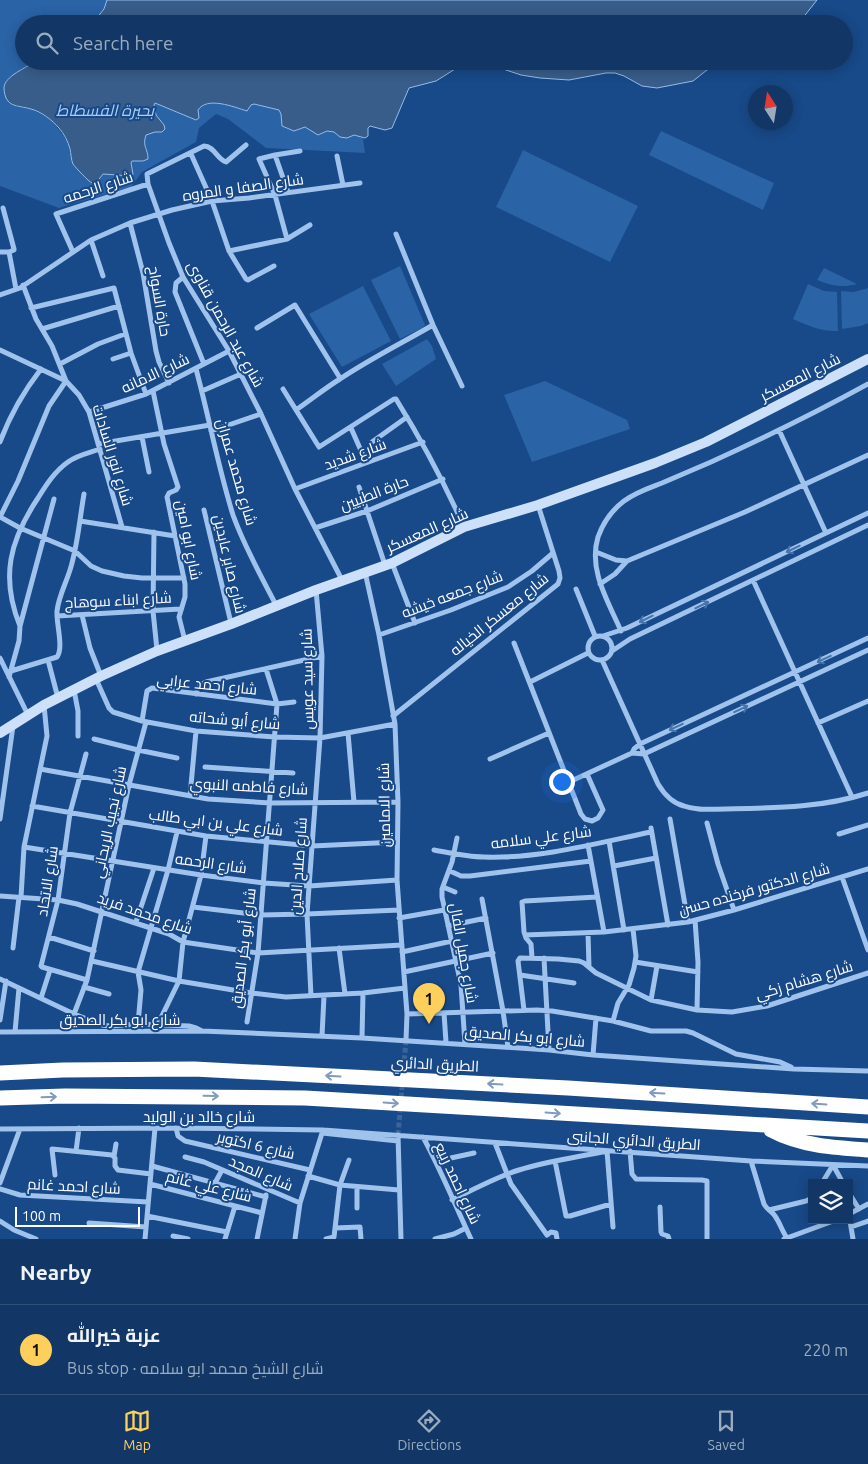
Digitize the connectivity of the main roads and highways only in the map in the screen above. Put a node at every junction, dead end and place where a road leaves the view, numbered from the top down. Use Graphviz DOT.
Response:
graph roads {
  1 [pos="0,1072"];
  2 [pos="0,1098"];
  3 [pos="868,1107"];
  4 [pos="764,1126"];
  5 [pos="868,1131"];
  6 [pos="868,1150"];
  3 -- 1 [label="highway, الطريق الدائري, one-way"];
  2 -- 4 [label="highway, one-way"];
  4 -- 5 [label="highway"];
  4 -- 6 [label="highway"];
}
